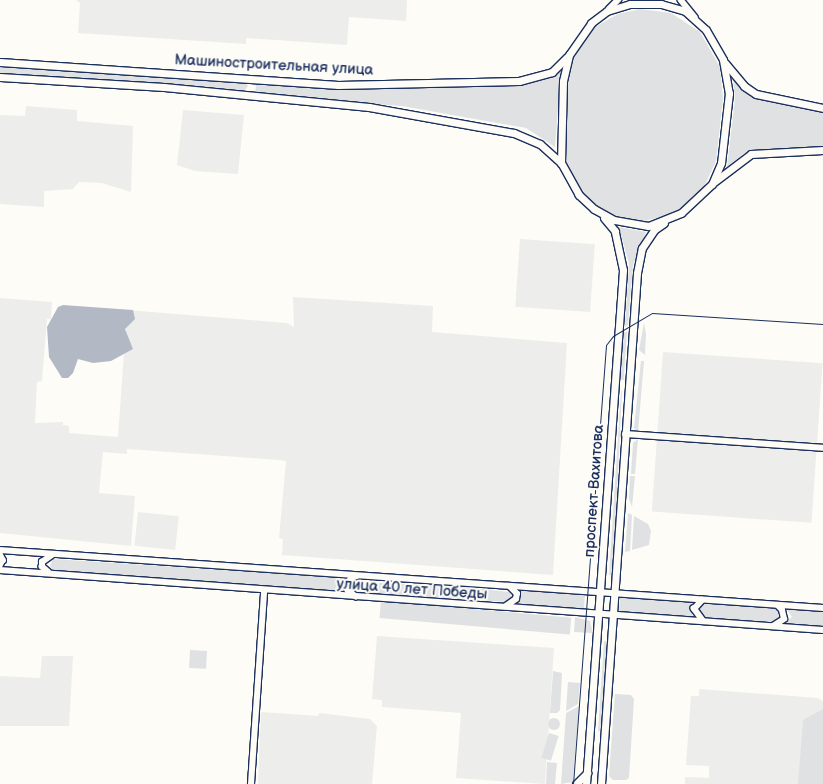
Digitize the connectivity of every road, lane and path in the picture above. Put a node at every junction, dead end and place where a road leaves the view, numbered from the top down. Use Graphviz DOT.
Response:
graph roads {
  1 [pos="618,0"];
  2 [pos="681,0"];
  3 [pos="607,11"];
  4 [pos="706,30"];
  5 [pos="569,55"];
  6 [pos="723,60"];
  7 [pos="0,62"];
  8 [pos="0,77"];
  9 [pos="244,80"];
  10 [pos="242,95"];
  11 [pos="823,108"];
  12 [pos="823,150"];
  13 [pos="561,163"];
  14 [pos="712,184"];
  15 [pos="594,209"];
  16 [pos="666,221"];
  17 [pos="615,395"];
  18 [pos="628,397"];
  19 [pos="625,434"];
  20 [pos="823,448"];
  21 [pos="0,552"];
  22 [pos="54,554"];
  23 [pos="0,568"];
  24 [pos="57,574"];
  25 [pos="359,576"];
  26 [pos="508,586"];
  27 [pos="264,591"];
  28 [pos="601,592"];
  29 [pos="614,593"];
  30 [pos="360,598"];
  31 [pos="702,600"];
  32 [pos="771,605"];
  33 [pos="504,607"];
  34 [pos="823,608"];
  35 [pos="599,614"];
  36 [pos="612,616"];
  37 [pos="704,621"];
  38 [pos="771,626"];
  39 [pos="823,630"];
  40 [pos="589,748"];
  41 [pos="604,751"];
  42 [pos="587,773"];
  43 [pos="251,784"];
  44 [pos="576,784"];
  45 [pos="586,784"];
  46 [pos="601,784"];
  1 -- 3 [label="street"];
  2 -- 4 [label="street"];
  3 -- 4 [label="main road"];
  3 -- 5 [label="main road"];
  4 -- 6 [label="main road"];
  5 -- 9 [label="main road, Машиностроительная улица"];
  5 -- 13 [label="main road"];
  6 -- 11 [label="main road"];
  6 -- 14 [label="main road"];
  7 -- 9 [label="main road, Машиностроительная улица"];
  8 -- 10 [label="main road, Машиностроительная улица"];
  9 -- 10 [label="main road"];
  10 -- 13 [label="main road, Машиностроительная улица"];
  12 -- 14 [label="main road"];
  13 -- 15 [label="main road, проспект Вахитова"];
  14 -- 16 [label="main road, проспект Вахитова"];
  15 -- 16 [label="main road"];
  15 -- 17 [label="main road, проспект Вахитова"];
  16 -- 18 [label="main road, проспект Вахитова"];
  17 -- 18 [label="main road"];
  17 -- 28 [label="main road, проспект Вахитова"];
  18 -- 19 [label="main road, проспект Вахитова"];
  19 -- 20 [label="street"];
  19 -- 29 [label="main road, проспект Вахитова"];
  21 -- 22 [label="street, улица 40 лет Победы"];
  21 -- 23 [label="street"];
  22 -- 24 [label="street"];
  22 -- 25 [label="street, улица 40 лет Победы"];
  23 -- 24 [label="street, улица 40 лет Победы"];
  24 -- 27 [label="street, улица 40 лет Победы"];
  25 -- 26 [label="street, улица 40 лет Победы"];
  25 -- 30 [label="street"];
  26 -- 28 [label="street, улица 40 лет Победы"];
  26 -- 33 [label="street"];
  27 -- 30 [label="street, улица 40 лет Победы"];
  27 -- 43 [label="street"];
  28 -- 29 [label="street, улица 40 лет Победы"];
  28 -- 35 [label="main road, проспект Вахитова"];
  29 -- 31 [label="street, улица 40 лет Победы"];
  29 -- 36 [label="main road, проспект Вахитова"];
  30 -- 33 [label="street, улица 40 лет Победы"];
  31 -- 32 [label="street, улица 40 лет Победы"];
  31 -- 37 [label="street"];
  32 -- 34 [label="street, улица 40 лет Победы"];
  32 -- 38 [label="street"];
  33 -- 35 [label="street, улица 40 лет Победы"];
  35 -- 36 [label="street, улица 40 лет Победы"];
  35 -- 40 [label="main road, проспект Вахитова"];
  36 -- 37 [label="street, улица 40 лет Победы"];
  36 -- 41 [label="main road, проспект Вахитова"];
  37 -- 38 [label="street, улица 40 лет Победы"];
  38 -- 39 [label="street, улица 40 лет Победы"];
  40 -- 41 [label="main road"];
  40 -- 42 [label="main road, проспект Вахитова"];
  41 -- 46 [label="main road, проспект Вахитова"];
  42 -- 44 [label="main road"];
  42 -- 45 [label="main road, проспект Вахитова"];
}
